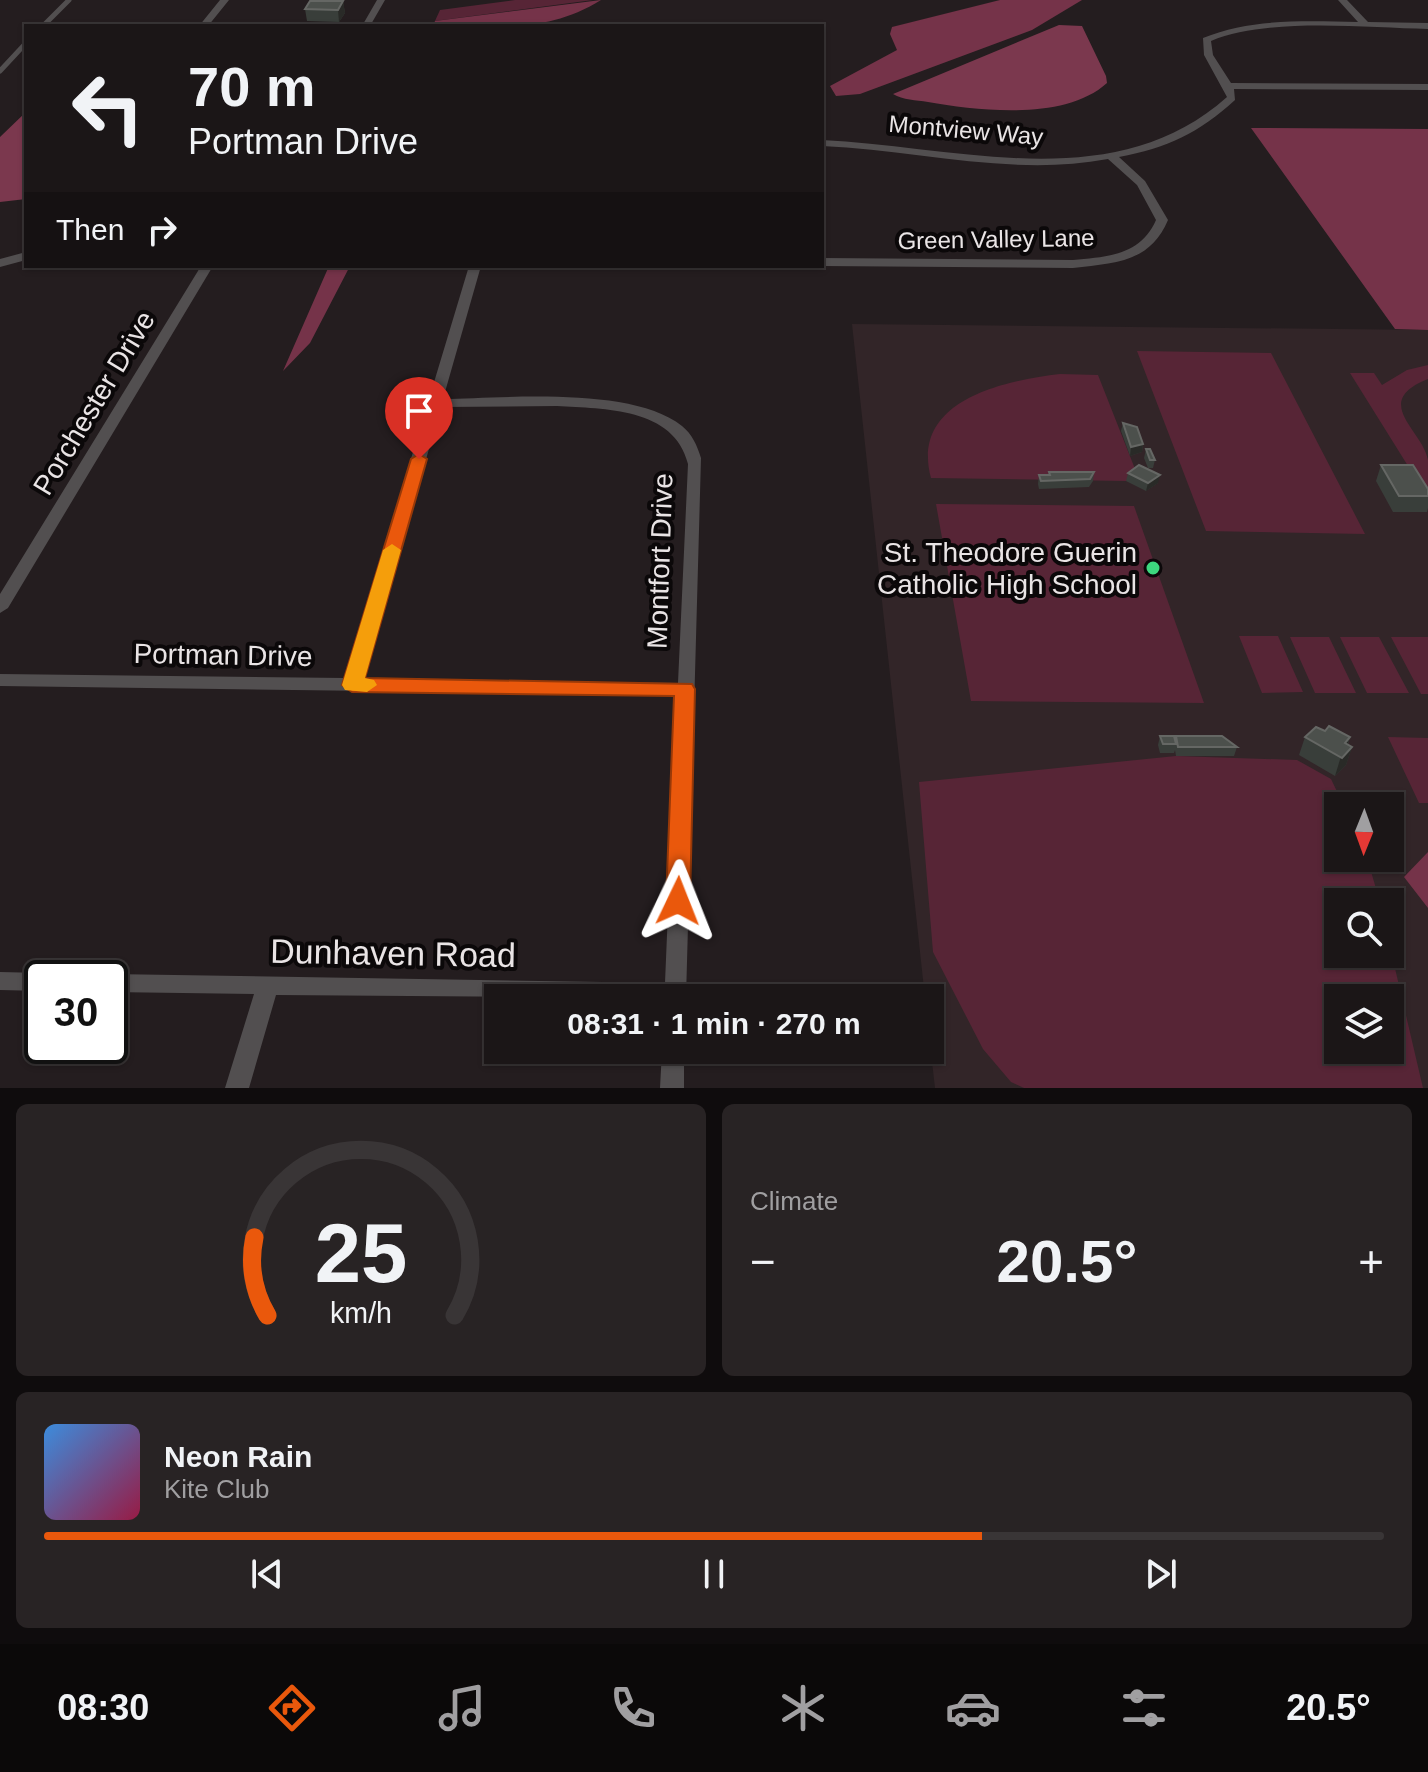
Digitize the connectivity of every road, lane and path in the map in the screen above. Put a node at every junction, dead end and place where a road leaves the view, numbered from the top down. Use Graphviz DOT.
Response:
graph roads {
  1 [pos="69,0"];
  2 [pos="225,0"];
  3 [pos="381,0"];
  4 [pos="1342,0"];
  5 [pos="45,24"];
  6 [pos="205,24"];
  7 [pos="367,24"];
  8 [pos="1367,26"];
  9 [pos="1428,26"];
  10 [pos="24,45"];
  11 [pos="0,71"];
  12 [pos="1230,86"];
  13 [pos="1428,87"];
  14 [pos="824,143"];
  15 [pos="1109,155"];
  16 [pos="24,257"];
  17 [pos="824,262"];
  18 [pos="0,263"];
  19 [pos="206,268"];
  20 [pos="474,268"];
  21 [pos="436,403"];
  22 [pos="0,608"];
  23 [pos="0,680"];
  24 [pos="352,685"];
  25 [pos="684,689"];
  26 [pos="0,981"];
  27 [pos="24,982"];
  28 [pos="128,983"];
  29 [pos="675,984"];
  30 [pos="268,986"];
  31 [pos="484,991"];
  32 [pos="673,1064"];
  33 [pos="237,1088"];
  34 [pos="672,1088"];
  1 -- 5 [label="lane"];
  2 -- 6 [label="street"];
  3 -- 7 [label="street"];
  4 -- 8 [label="street"];
  8 -- 9 [label="street"];
  8 -- 12 [label="street"];
  10 -- 11 [label="lane"];
  12 -- 13 [label="street"];
  12 -- 15 [label="street, Montview Way"];
  14 -- 15 [label="street, Montview Way"];
  15 -- 17 [label="street, Green Valley Lane"];
  16 -- 18 [label="street"];
  19 -- 22 [label="street, Porchester Drive"];
  20 -- 21 [label="street"];
  21 -- 24 [label="street"];
  21 -- 25 [label="street, Montfort Drive"];
  23 -- 24 [label="street, Portman Drive"];
  24 -- 25 [label="street, Portman Drive"];
  25 -- 29 [label="street, Montfort Drive"];
  26 -- 27 [label="street"];
  28 -- 30 [label="street, Dunhaven Road"];
  30 -- 31 [label="street, Dunhaven Road"];
  30 -- 33 [label="street"];
  32 -- 34 [label="street"];
}
